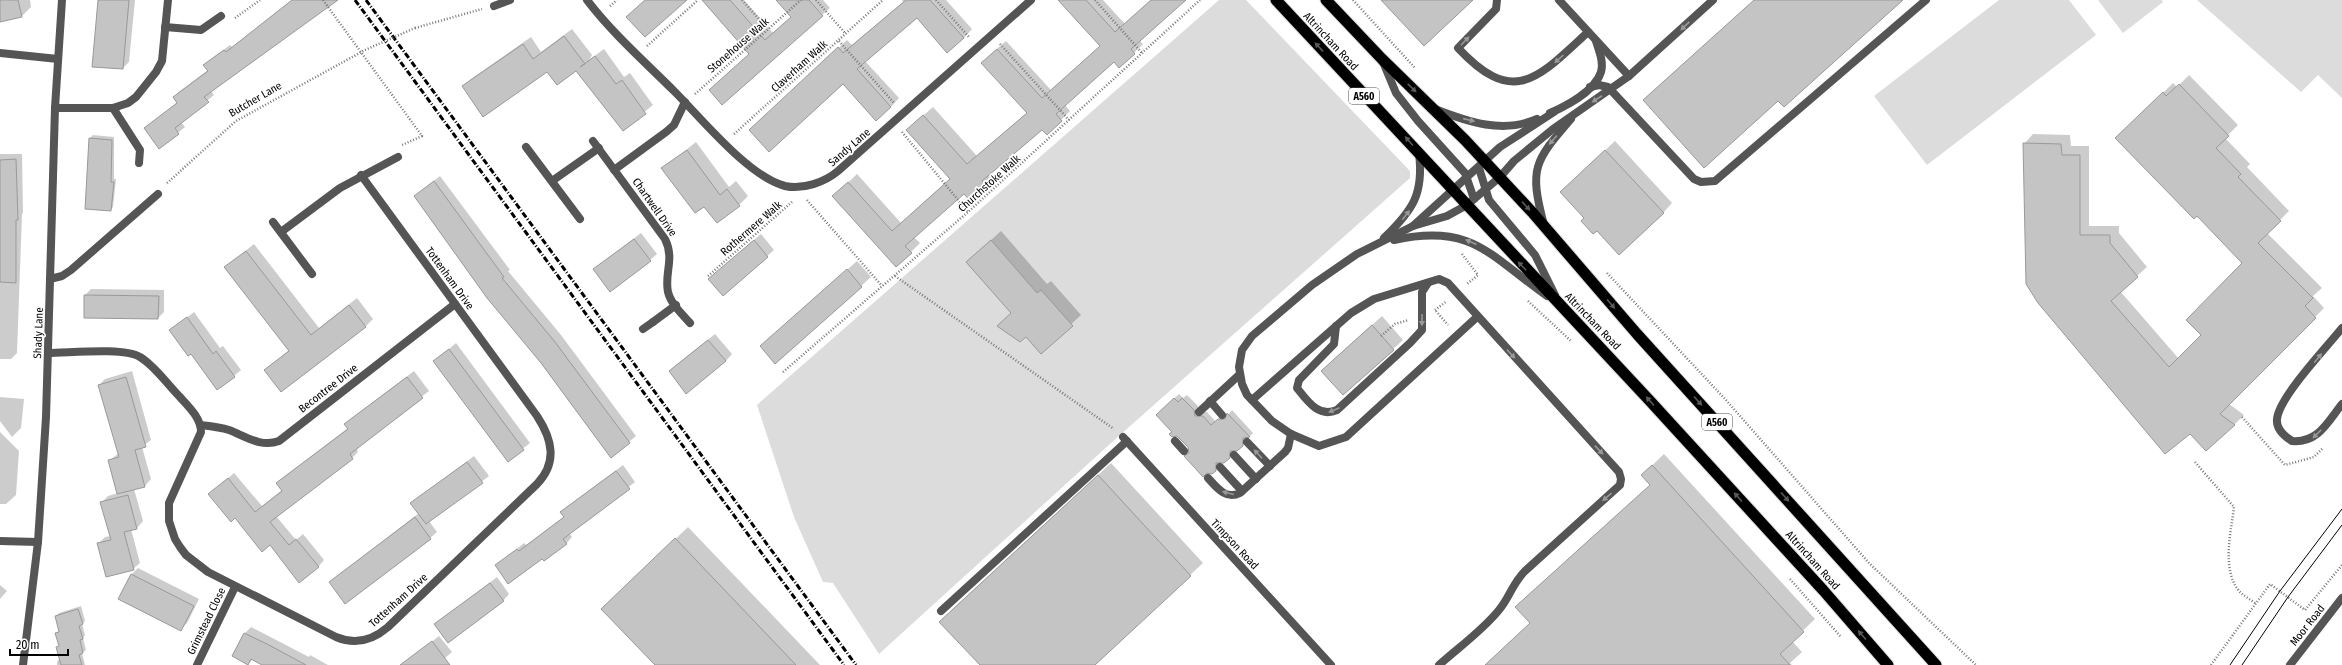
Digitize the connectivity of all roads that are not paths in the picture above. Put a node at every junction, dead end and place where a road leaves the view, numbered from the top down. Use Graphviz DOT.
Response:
graph roads {
  1 [pos="62,0"];
  2 [pos="168,0"];
  3 [pos="510,0"];
  4 [pos="587,0"];
  5 [pos="1031,0"];
  6 [pos="1276,0"];
  7 [pos="1326,0"];
  8 [pos="1497,0"];
  9 [pos="1559,0"];
  10 [pos="1713,0"];
  11 [pos="1926,0"];
  12 [pos="494,6"];
  13 [pos="221,16"];
  14 [pos="165,27"];
  15 [pos="1588,32"];
  16 [pos="1596,41"];
  17 [pos="0,52"];
  18 [pos="58,59"];
  19 [pos="1382,59"];
  20 [pos="1629,76"];
  21 [pos="1590,87"];
  22 [pos="1611,90"];
  23 [pos="685,102"];
  24 [pos="55,108"];
  25 [pos="113,108"];
  26 [pos="1432,108"];
  27 [pos="1578,111"];
  28 [pos="1554,112"];
  29 [pos="593,141"];
  30 [pos="526,147"];
  31 [pos="598,148"];
  32 [pos="1419,153"];
  33 [pos="398,157"];
  34 [pos="139,163"];
  35 [pos="1482,165"];
  36 [pos="614,170"];
  37 [pos="361,175"];
  38 [pos="1500,177"];
  39 [pos="1468,178"];
  40 [pos="552,181"];
  41 [pos="1485,189"];
  42 [pos="1453,191"];
  43 [pos="158,194"];
  44 [pos="1470,202"];
  45 [pos="580,218"];
  46 [pos="273,222"];
  47 [pos="1413,226"];
  48 [pos="1545,227"];
  49 [pos="281,232"];
  50 [pos="1380,243"];
  51 [pos="312,274"];
  52 [pos="50,279"];
  53 [pos="1428,283"];
  54 [pos="455,304"];
  55 [pos="1559,305"];
  56 [pos="676,306"];
  57 [pos="1477,317"];
  58 [pos="690,323"];
  59 [pos="1336,326"];
  60 [pos="2342,328"];
  61 [pos="643,329"];
  62 [pos="48,353"];
  63 [pos="1239,375"];
  64 [pos="1252,400"];
  65 [pos="1210,401"];
  66 [pos="2342,404"];
  67 [pos="1199,412"];
  68 [pos="1222,415"];
  69 [pos="201,426"];
  70 [pos="1291,434"];
  71 [pos="1175,441"];
  72 [pos="1247,442"];
  73 [pos="1184,451"];
  74 [pos="1234,455"];
  75 [pos="1270,466"];
  76 [pos="1220,467"];
  77 [pos="1208,478"];
  78 [pos="1256,479"];
  79 [pos="1242,491"];
  80 [pos="0,541"];
  81 [pos="38,542"];
  82 [pos="235,587"];
  83 [pos="2342,598"];
  84 [pos="941,611"];
  85 [pos="23,665"];
  86 [pos="197,665"];
  87 [pos="1331,665"];
  88 [pos="1439,665"];
  89 [pos="1888,665"];
  90 [pos="1936,665"];
  91 [pos="2290,665"];
  1 -- 18 [label="street, Shady Lane"];
  2 -- 14 [label="street"];
  3 -- 12 [label="street"];
  4 -- 23 [label="street, Sandy Lane"];
  5 -- 23 [label="street, Sandy Lane"];
  32 -- 6 [label="highway, Altrincham Road / A560, one-way"];
  7 -- 19 [label="highway, Altrincham Road / A560"];
  15 -- 8 [label="street, one-way"];
  9 -- 15 [label="street"];
  10 -- 20 [label="street, one-way"];
  11 -- 22 [label="street"];
  13 -- 14 [label="street"];
  14 -- 25 [label="street"];
  15 -- 16 [label="street"];
  16 -- 20 [label="street"];
  16 -- 21 [label="street"];
  17 -- 18 [label="street"];
  18 -- 24 [label="street, Shady Lane"];
  19 -- 26 [label="highway, Altrincham Road / A560, one-way"];
  19 -- 39 [label="street"];
  20 -- 22 [label="street"];
  21 -- 22 [label="street"];
  21 -- 28 [label="street"];
  22 -- 27 [label="street, one-way"];
  23 -- 36 [label="street"];
  24 -- 25 [label="street"];
  24 -- 52 [label="street, Shady Lane"];
  25 -- 34 [label="street"];
  26 -- 28 [label="street, one-way"];
  26 -- 35 [label="highway, Altrincham Road / A560"];
  27 -- 38 [label="street"];
  27 -- 48 [label="street, one-way"];
  28 -- 35 [label="street"];
  29 -- 31 [label="street, Chartwell Drive"];
  30 -- 40 [label="street"];
  31 -- 36 [label="street, Chartwell Drive"];
  31 -- 40 [label="street"];
  32 -- 42 [label="highway, Altrincham Road / A560"];
  50 -- 32 [label="street, one-way"];
  33 -- 37 [label="street"];
  35 -- 38 [label="highway, Altrincham Road / A560"];
  35 -- 39 [label="street"];
  35 -- 41 [label="street"];
  36 -- 56 [label="street, Chartwell Drive"];
  37 -- 49 [label="street"];
  37 -- 54 [label="street, Tottenham Drive"];
  38 -- 41 [label="street"];
  38 -- 48 [label="highway, Altrincham Road / A560, one-way"];
  39 -- 42 [label="street"];
  39 -- 44 [label="street"];
  40 -- 45 [label="street"];
  41 -- 44 [label="street"];
  41 -- 55 [label="street"];
  42 -- 44 [label="highway, Altrincham Road / A560"];
  42 -- 47 [label="street"];
  43 -- 52 [label="street"];
  44 -- 47 [label="street"];
  55 -- 44 [label="highway, Altrincham Road / A560, one-way"];
  46 -- 49 [label="street"];
  47 -- 50 [label="street"];
  48 -- 90 [label="highway, Altrincham Road / A560, one-way"];
  49 -- 51 [label="street"];
  55 -- 50 [label="street, one-way"];
  50 -- 63 [label="street"];
  52 -- 62 [label="street, Shady Lane"];
  53 -- 57 [label="street"];
  53 -- 59 [label="street"];
  53 -- 59 [label="street, one-way"];
  54 -- 69 [label="street, Becontree Drive"];
  54 -- 82 [label="street, Tottenham Drive"];
  89 -- 55 [label="highway, Altrincham Road / A560, one-way"];
  56 -- 58 [label="street, Chartwell Drive"];
  56 -- 61 [label="street"];
  57 -- 70 [label="street"];
  57 -- 88 [label="street, one-way"];
  59 -- 64 [label="street"];
  66 -- 60 [label="street, one-way"];
  62 -- 69 [label="street"];
  62 -- 81 [label="street, Shady Lane"];
  63 -- 64 [label="street"];
  63 -- 65 [label="street"];
  64 -- 70 [label="street"];
  65 -- 67 [label="street"];
  65 -- 68 [label="street"];
  69 -- 82 [label="street, Tottenham Drive"];
  70 -- 75 [label="street"];
  71 -- 73 [label="street"];
  75 -- 72 [label="street, one-way"];
  74 -- 78 [label="street"];
  75 -- 78 [label="street"];
  76 -- 79 [label="street"];
  79 -- 77 [label="street, one-way"];
  78 -- 79 [label="street"];
  80 -- 81 [label="street"];
  81 -- 85 [label="street, Shady Lane"];
  82 -- 86 [label="street, Grimstead Close"];
  83 -- 91 [label="street, Moor Road"];
  84 -- 87 [label="street, Timpson Road"];
}
